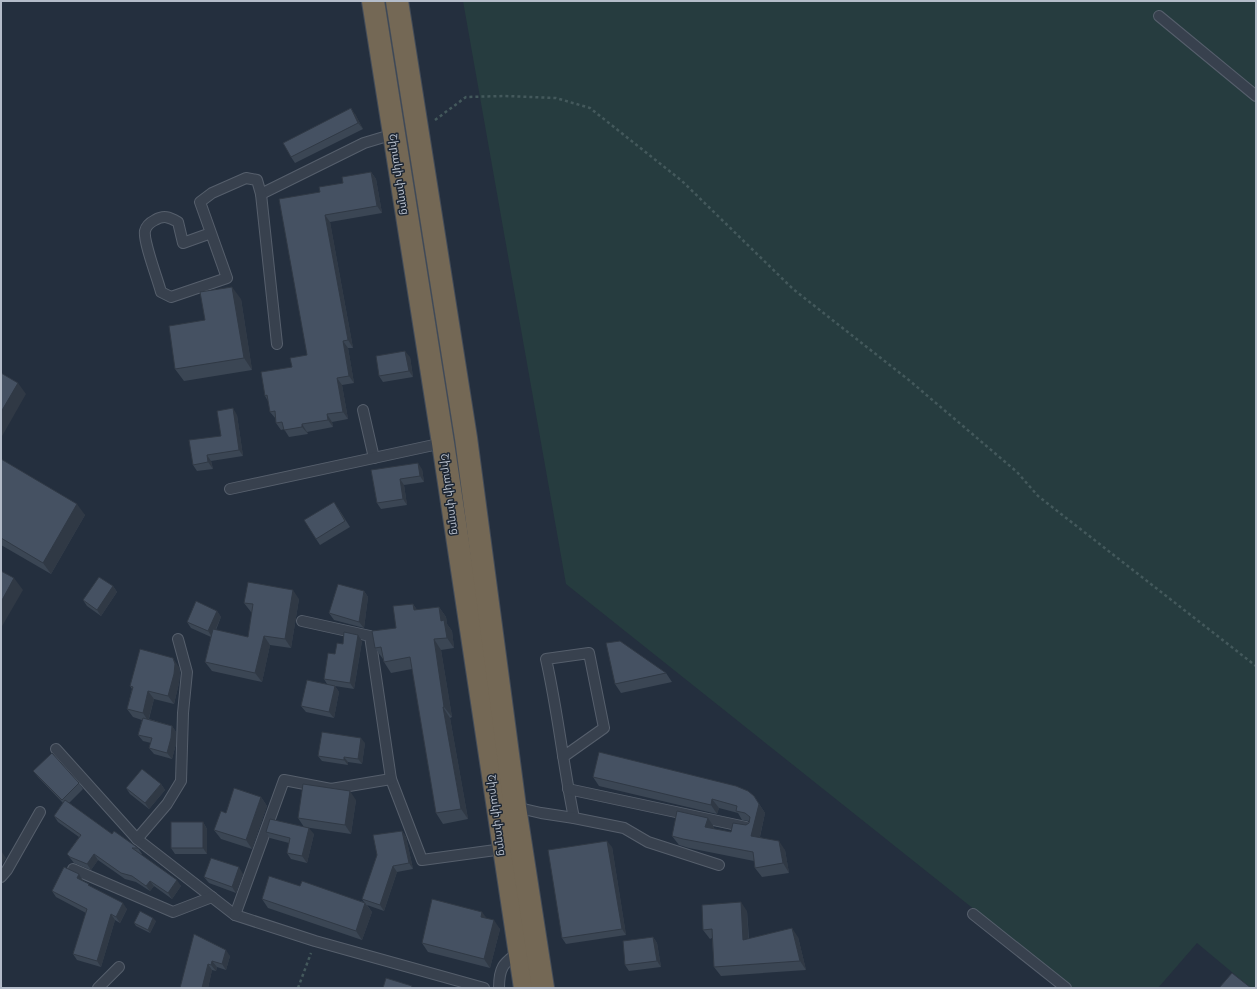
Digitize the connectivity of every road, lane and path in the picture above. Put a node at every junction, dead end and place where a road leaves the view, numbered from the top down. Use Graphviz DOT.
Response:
graph roads {
  1 [pos="373,1"];
  2 [pos="397,1"];
  3 [pos="1159,16"];
  4 [pos="1256,96"];
  5 [pos="394,134"];
  6 [pos="418,134"];
  7 [pos="261,194"];
  8 [pos="211,233"];
  9 [pos="277,344"];
  10 [pos="363,410"];
  11 [pos="443,444"];
  12 [pos="374,458"];
  13 [pos="230,489"];
  14 [pos="302,622"];
  15 [pos="178,639"];
  16 [pos="1256,666"];
  17 [pos="56,749"];
  18 [pos="563,757"];
  19 [pos="391,779"];
  20 [pos="568,789"];
  21 [pos="515,807"];
  22 [pos="40,812"];
  23 [pos="574,818"];
  24 [pos="750,828"];
  25 [pos="137,839"];
  26 [pos="503,849"];
  27 [pos="719,865"];
  28 [pos="74,869"];
  29 [pos="1,877"];
  30 [pos="212,897"];
  31 [pos="235,914"];
  32 [pos="973,914"];
  33 [pos="315,941"];
  34 [pos="519,952"];
  35 [pos="119,966"];
  36 [pos="98,988"];
  37 [pos="298,988"];
  38 [pos="484,988"];
  39 [pos="499,988"];
  40 [pos="525,988"];
  41 [pos="544,988"];
  42 [pos="1066,988"];
  1 -- 5 [label="highway, Շիրակի փողոց"];
  2 -- 6 [label="highway, Շիրակի փողոց"];
  3 -- 4 [label="lane"];
  5 -- 7 [label="lane"];
  5 -- 11 [label="highway, Շիրակի փողոց"];
  6 -- 16 [label="path"];
  6 -- 21 [label="highway, Շիրակի փողոց"];
  7 -- 8 [label="lane"];
  7 -- 9 [label="lane"];
  8 -- 8 [label="lane"];
  10 -- 12 [label="lane"];
  11 -- 12 [label="lane"];
  11 -- 26 [label="highway, Շիրակի փողոց"];
  12 -- 13 [label="lane"];
  14 -- 19 [label="lane"];
  15 -- 25 [label="lane"];
  17 -- 25 [label="lane"];
  18 -- 18 [label="lane"];
  18 -- 20 [label="lane"];
  19 -- 26 [label="lane"];
  19 -- 31 [label="lane"];
  20 -- 23 [label="lane"];
  20 -- 24 [label="lane"];
  21 -- 23 [label="lane"];
  21 -- 41 [label="highway, Շիրակի փողոց"];
  22 -- 29 [label="lane"];
  23 -- 27 [label="lane"];
  25 -- 30 [label="lane"];
  26 -- 34 [label="highway, Շիրակի փողոց"];
  28 -- 30 [label="lane"];
  30 -- 31 [label="lane"];
  31 -- 33 [label="lane"];
  32 -- 42 [label="lane"];
  33 -- 37 [label="path"];
  33 -- 38 [label="lane"];
  34 -- 39 [label="lane"];
  34 -- 40 [label="highway, Շիրակի փողոց"];
  35 -- 36 [label="lane"];
}
